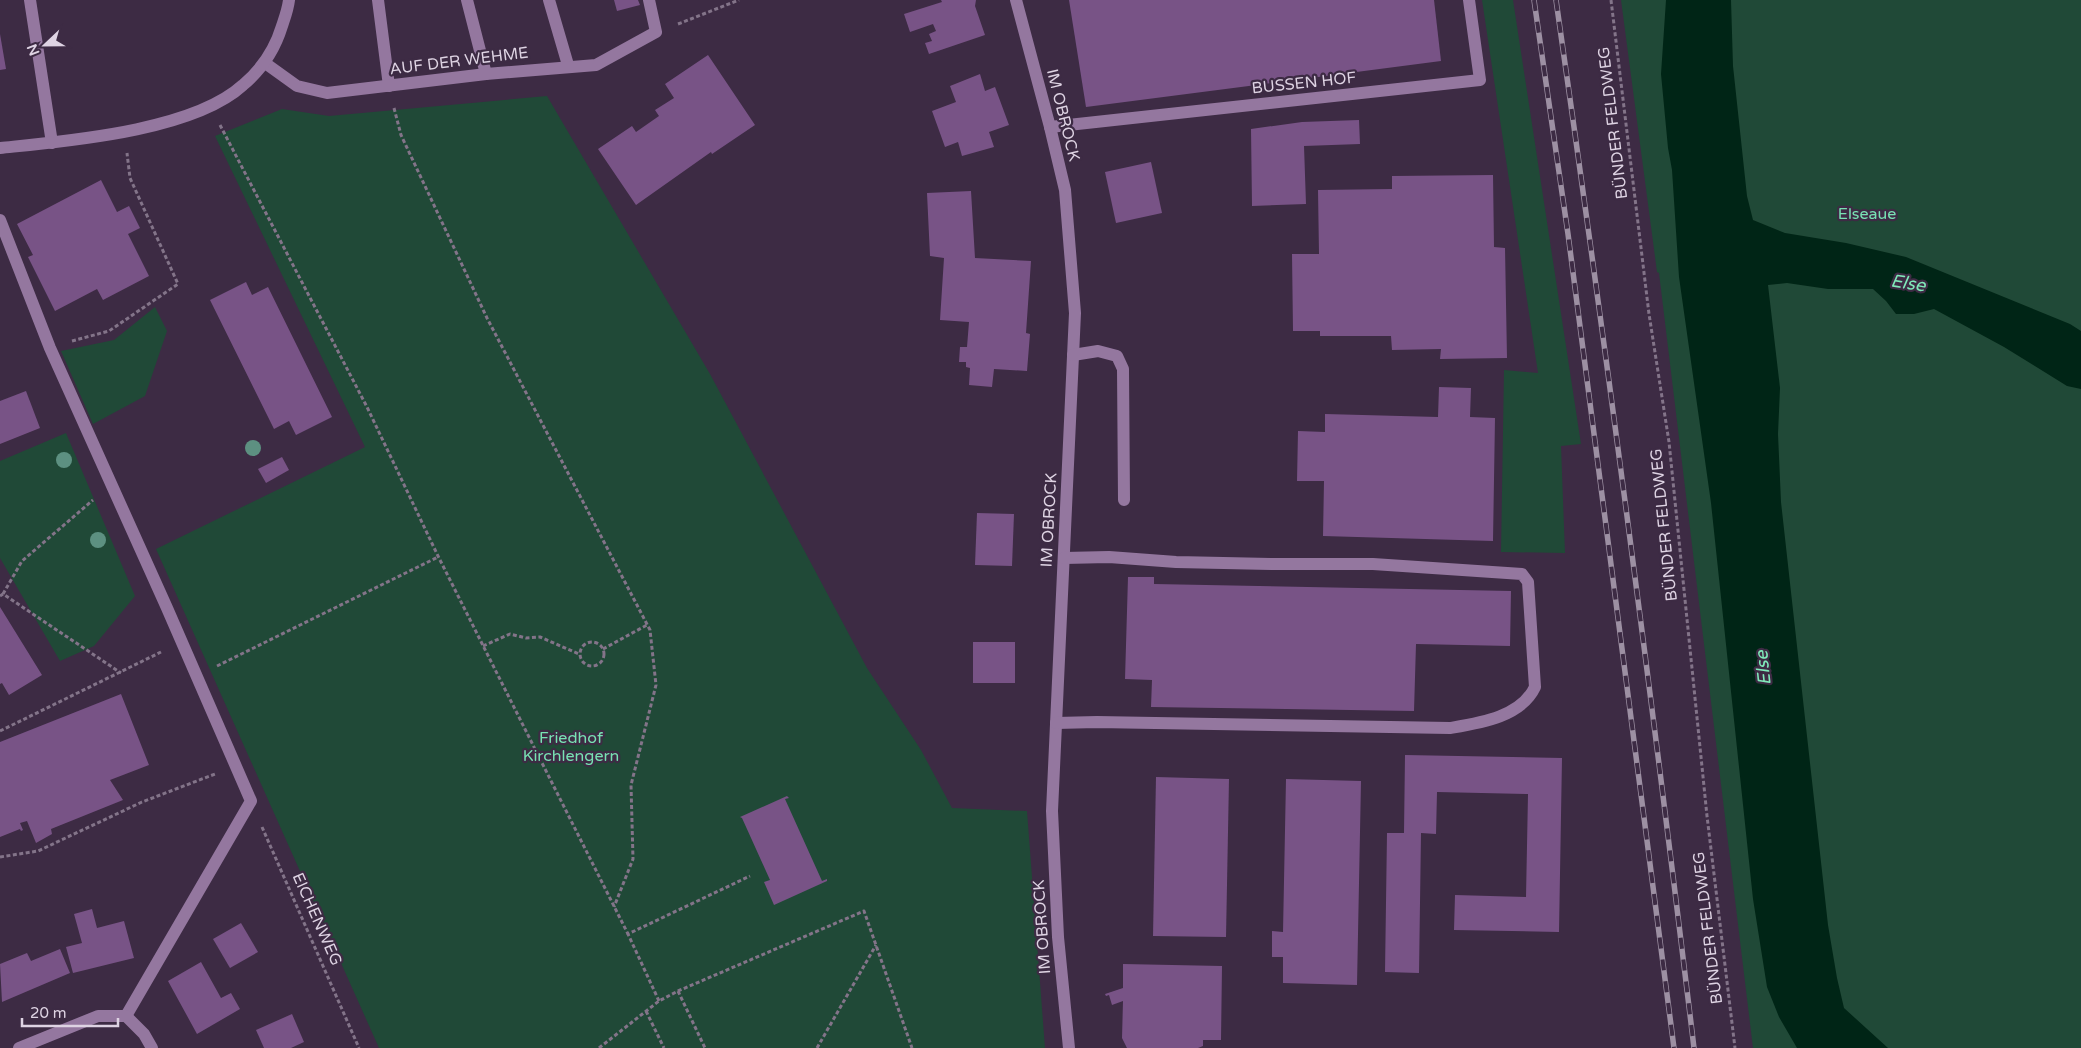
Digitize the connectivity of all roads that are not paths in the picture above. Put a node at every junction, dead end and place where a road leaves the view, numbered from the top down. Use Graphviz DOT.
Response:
graph roads {
  1 [pos="30,0"];
  2 [pos="289,0"];
  3 [pos="378,0"];
  4 [pos="467,0"];
  5 [pos="549,0"];
  6 [pos="649,0"];
  7 [pos="1016,0"];
  8 [pos="1469,0"];
  9 [pos="265,63"];
  10 [pos="568,65"];
  11 [pos="486,74"];
  12 [pos="389,86"];
  13 [pos="1050,127"];
  14 [pos="52,143"];
  15 [pos="0,148"];
  16 [pos="0,220"];
  17 [pos="1073,355"];
  18 [pos="1124,500"];
  19 [pos="1064,558"];
  20 [pos="1056,723"];
  21 [pos="126,1016"];
  22 [pos="20,1048"];
  23 [pos="152,1048"];
  24 [pos="1069,1048"];
  1 -- 14 [label="street"];
  2 -- 9 [label="street"];
  3 -- 12 [label="street"];
  4 -- 11 [label="street"];
  5 -- 10 [label="street"];
  6 -- 10 [label="street, AUF DER WEHME"];
  7 -- 13 [label="street, IM OBROCK"];
  8 -- 13 [label="street, BUSSEN HOF"];
  9 -- 12 [label="street, AUF DER WEHME"];
  9 -- 14 [label="street"];
  10 -- 11 [label="street, AUF DER WEHME"];
  11 -- 12 [label="street, AUF DER WEHME"];
  13 -- 17 [label="street, IM OBROCK"];
  14 -- 15 [label="street"];
  16 -- 21 [label="street"];
  17 -- 18 [label="street"];
  17 -- 19 [label="street, IM OBROCK"];
  19 -- 20 [label="street, IM OBROCK"];
  19 -- 20 [label="street"];
  20 -- 24 [label="street, IM OBROCK"];
  21 -- 22 [label="street"];
  21 -- 23 [label="street"];
}
